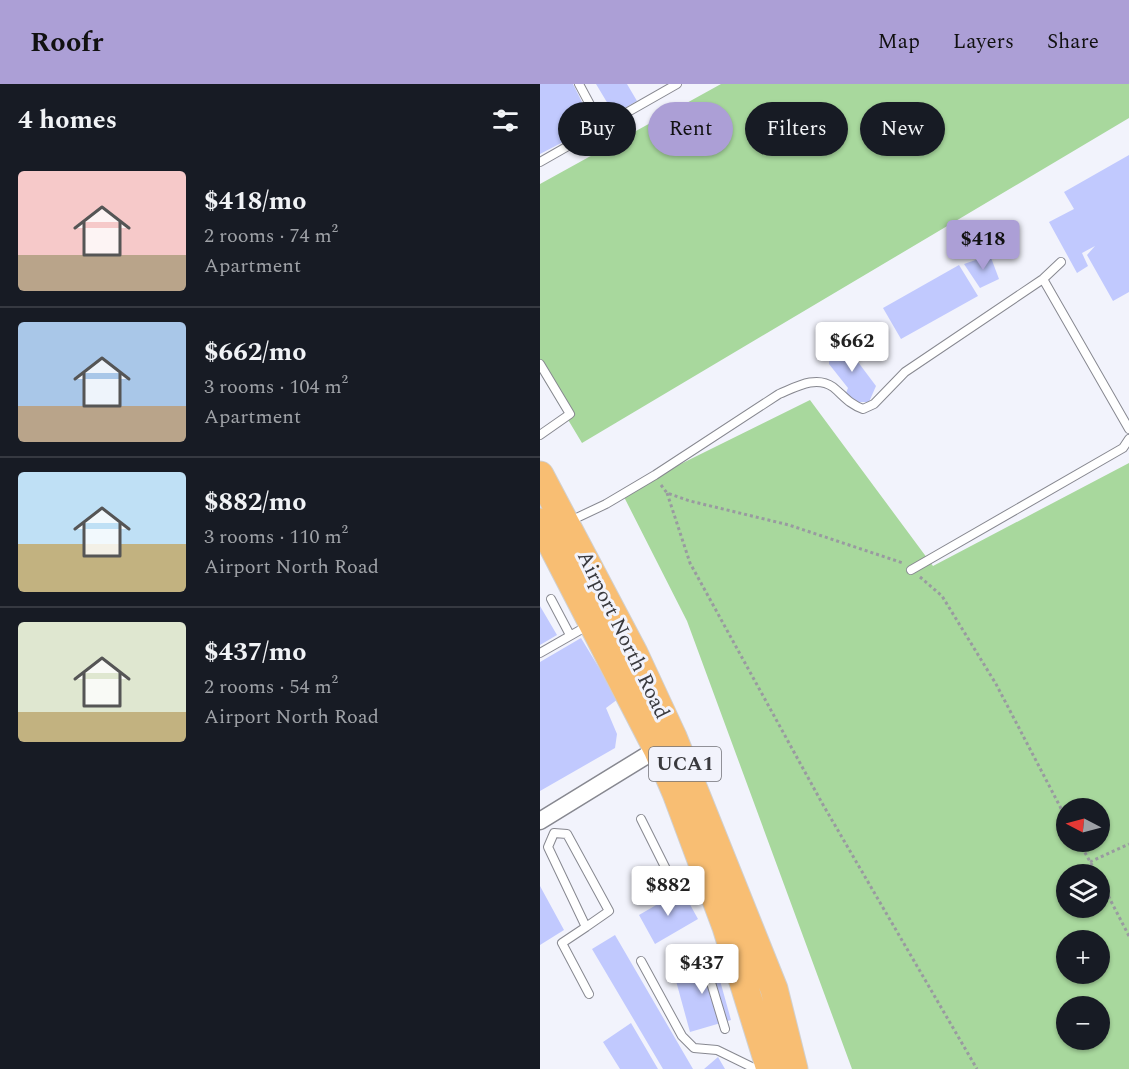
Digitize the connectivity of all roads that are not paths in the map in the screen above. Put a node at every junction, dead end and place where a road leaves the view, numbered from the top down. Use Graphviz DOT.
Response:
graph roads {
  1 [pos="579,84"];
  2 [pos="677,84"];
  3 [pos="589,102"];
  4 [pos="636,108"];
  5 [pos="558,152"];
  6 [pos="540,162"];
  7 [pos="1061,262"];
  8 [pos="1043,279"];
  9 [pos="540,364"];
  10 [pos="1129,429"];
  11 [pos="540,435"];
  12 [pos="1129,439"];
  13 [pos="540,475"];
  14 [pos="540,522"];
  15 [pos="567,522"];
  16 [pos="911,570"];
  17 [pos="551,600"];
  18 [pos="581,629"];
  19 [pos="540,653"];
  20 [pos="657,749"];
  21 [pos="641,819"];
  22 [pos="547,824"];
  23 [pos="669,876"];
  24 [pos="586,927"];
  25 [pos="703,956"];
  26 [pos="641,961"];
  27 [pos="589,994"];
  28 [pos="725,1029"];
  29 [pos="756,1069"];
  30 [pos="770,1069"];
  31 [pos="794,1069"];
  1 -- 3 [label="lane"];
  2 -- 4 [label="lane"];
  5 -- 6 [label="lane"];
  7 -- 8 [label="lane"];
  8 -- 10 [label="lane"];
  8 -- 15 [label="lane"];
  9 -- 11 [label="lane"];
  12 -- 16 [label="lane"];
  13 -- 15 [label="main road, Airport North Road / UCA1"];
  14 -- 18 [label="main road, Airport North Road / UCA1"];
  15 -- 31 [label="main road, Airport North Road / UCA1"];
  17 -- 18 [label="lane"];
  18 -- 19 [label="lane"];
  18 -- 20 [label="main road, Airport North Road / UCA1"];
  20 -- 22 [label="street"];
  20 -- 30 [label="main road, Airport North Road / UCA1"];
  21 -- 23 [label="lane"];
  22 -- 24 [label="lane"];
  22 -- 24 [label="lane"];
  24 -- 27 [label="lane"];
  25 -- 28 [label="lane"];
  26 -- 29 [label="lane"];
}
